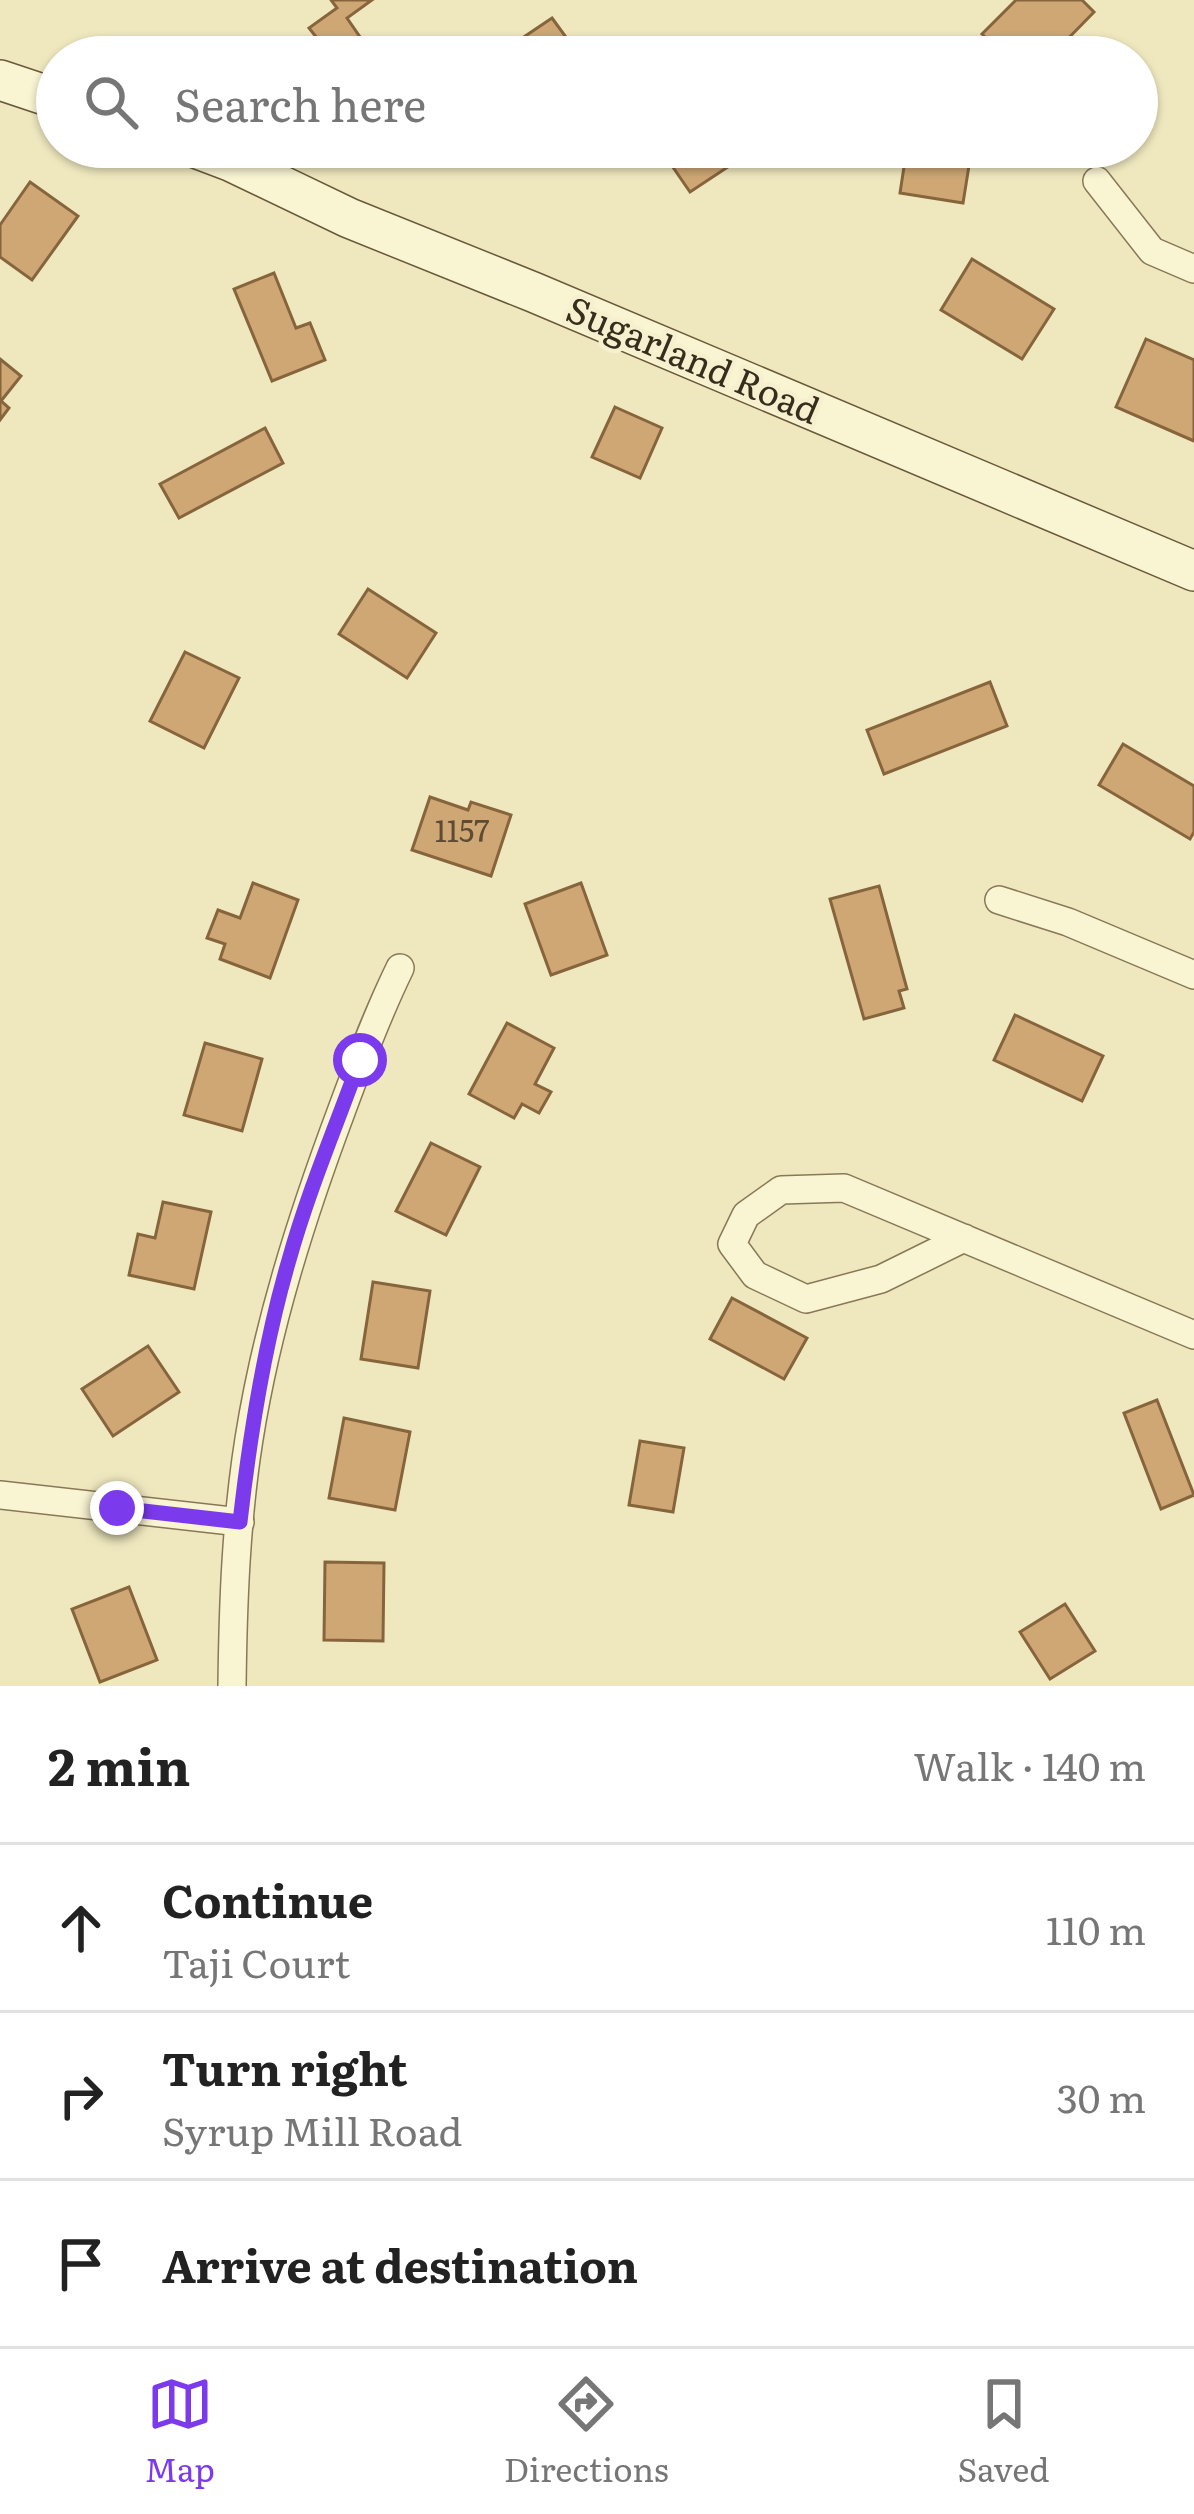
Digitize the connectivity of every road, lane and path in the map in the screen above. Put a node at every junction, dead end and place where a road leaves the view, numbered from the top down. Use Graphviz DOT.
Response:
graph roads {
  1 [pos="0,80"];
  2 [pos="36,92"];
  3 [pos="245,168"];
  4 [pos="1097,181"];
  5 [pos="1194,268"];
  6 [pos="1194,571"];
  7 [pos="999,900"];
  8 [pos="400,968"];
  9 [pos="1194,975"];
  10 [pos="964,1238"];
  11 [pos="1194,1335"];
  12 [pos="0,1496"];
  13 [pos="240,1522"];
  14 [pos="232,1686"];
  1 -- 2 [label="street"];
  3 -- 6 [label="street, Sugarland Road"];
  4 -- 5 [label="street"];
  7 -- 9 [label="street"];
  8 -- 13 [label="street"];
  10 -- 10 [label="street"];
  10 -- 11 [label="street"];
  12 -- 13 [label="street"];
  13 -- 14 [label="street"];
}
